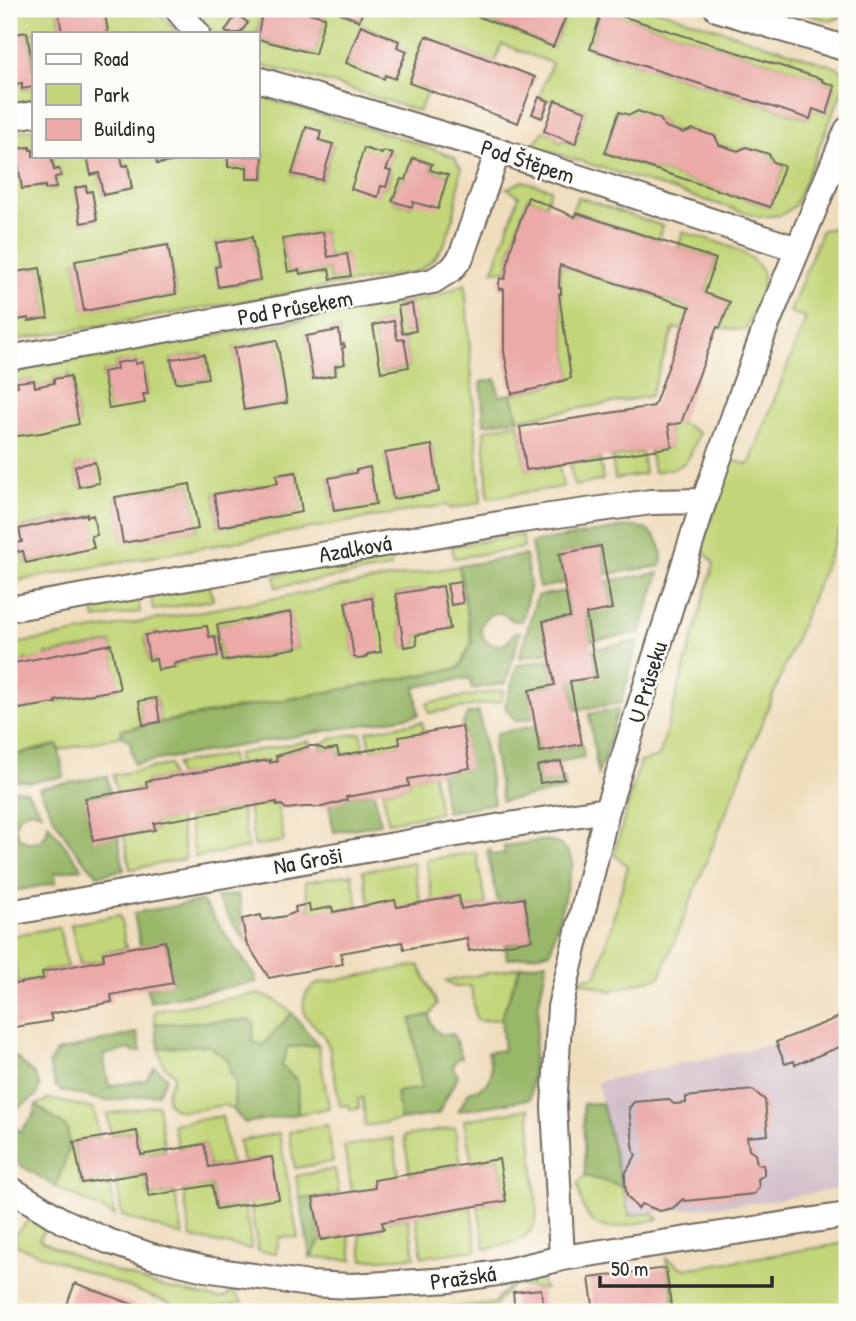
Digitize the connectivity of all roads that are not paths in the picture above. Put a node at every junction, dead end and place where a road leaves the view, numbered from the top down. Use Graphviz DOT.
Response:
graph roads {
  1 [pos="177,9"];
  2 [pos="717,9"];
  3 [pos="196,32"];
  4 [pos="847,49"];
  5 [pos="259,80"];
  6 [pos="32,114"];
  7 [pos="9,118"];
  8 [pos="847,130"];
  9 [pos="498,151"];
  10 [pos="797,249"];
  11 [pos="9,358"];
  12 [pos="704,501"];
  13 [pos="9,609"];
  14 [pos="607,810"];
  15 [pos="9,913"];
  16 [pos="9,1188"];
  17 [pos="847,1215"];
  18 [pos="562,1258"];
  1 -- 3 [label="street"];
  2 -- 4 [label="street"];
  5 -- 9 [label="street, Pod Štěpem"];
  6 -- 7 [label="street"];
  8 -- 10 [label="street, U Průseku"];
  9 -- 10 [label="street, Pod Štěpem"];
  9 -- 11 [label="street, Pod Průsekem"];
  10 -- 12 [label="street, U Průseku"];
  12 -- 13 [label="street, Azalková"];
  12 -- 14 [label="street, U Průseku"];
  14 -- 15 [label="street, Na Groši"];
  14 -- 18 [label="street, U Průseku"];
  16 -- 18 [label="street, Pražská"];
  17 -- 18 [label="street, Pražská"];
}
